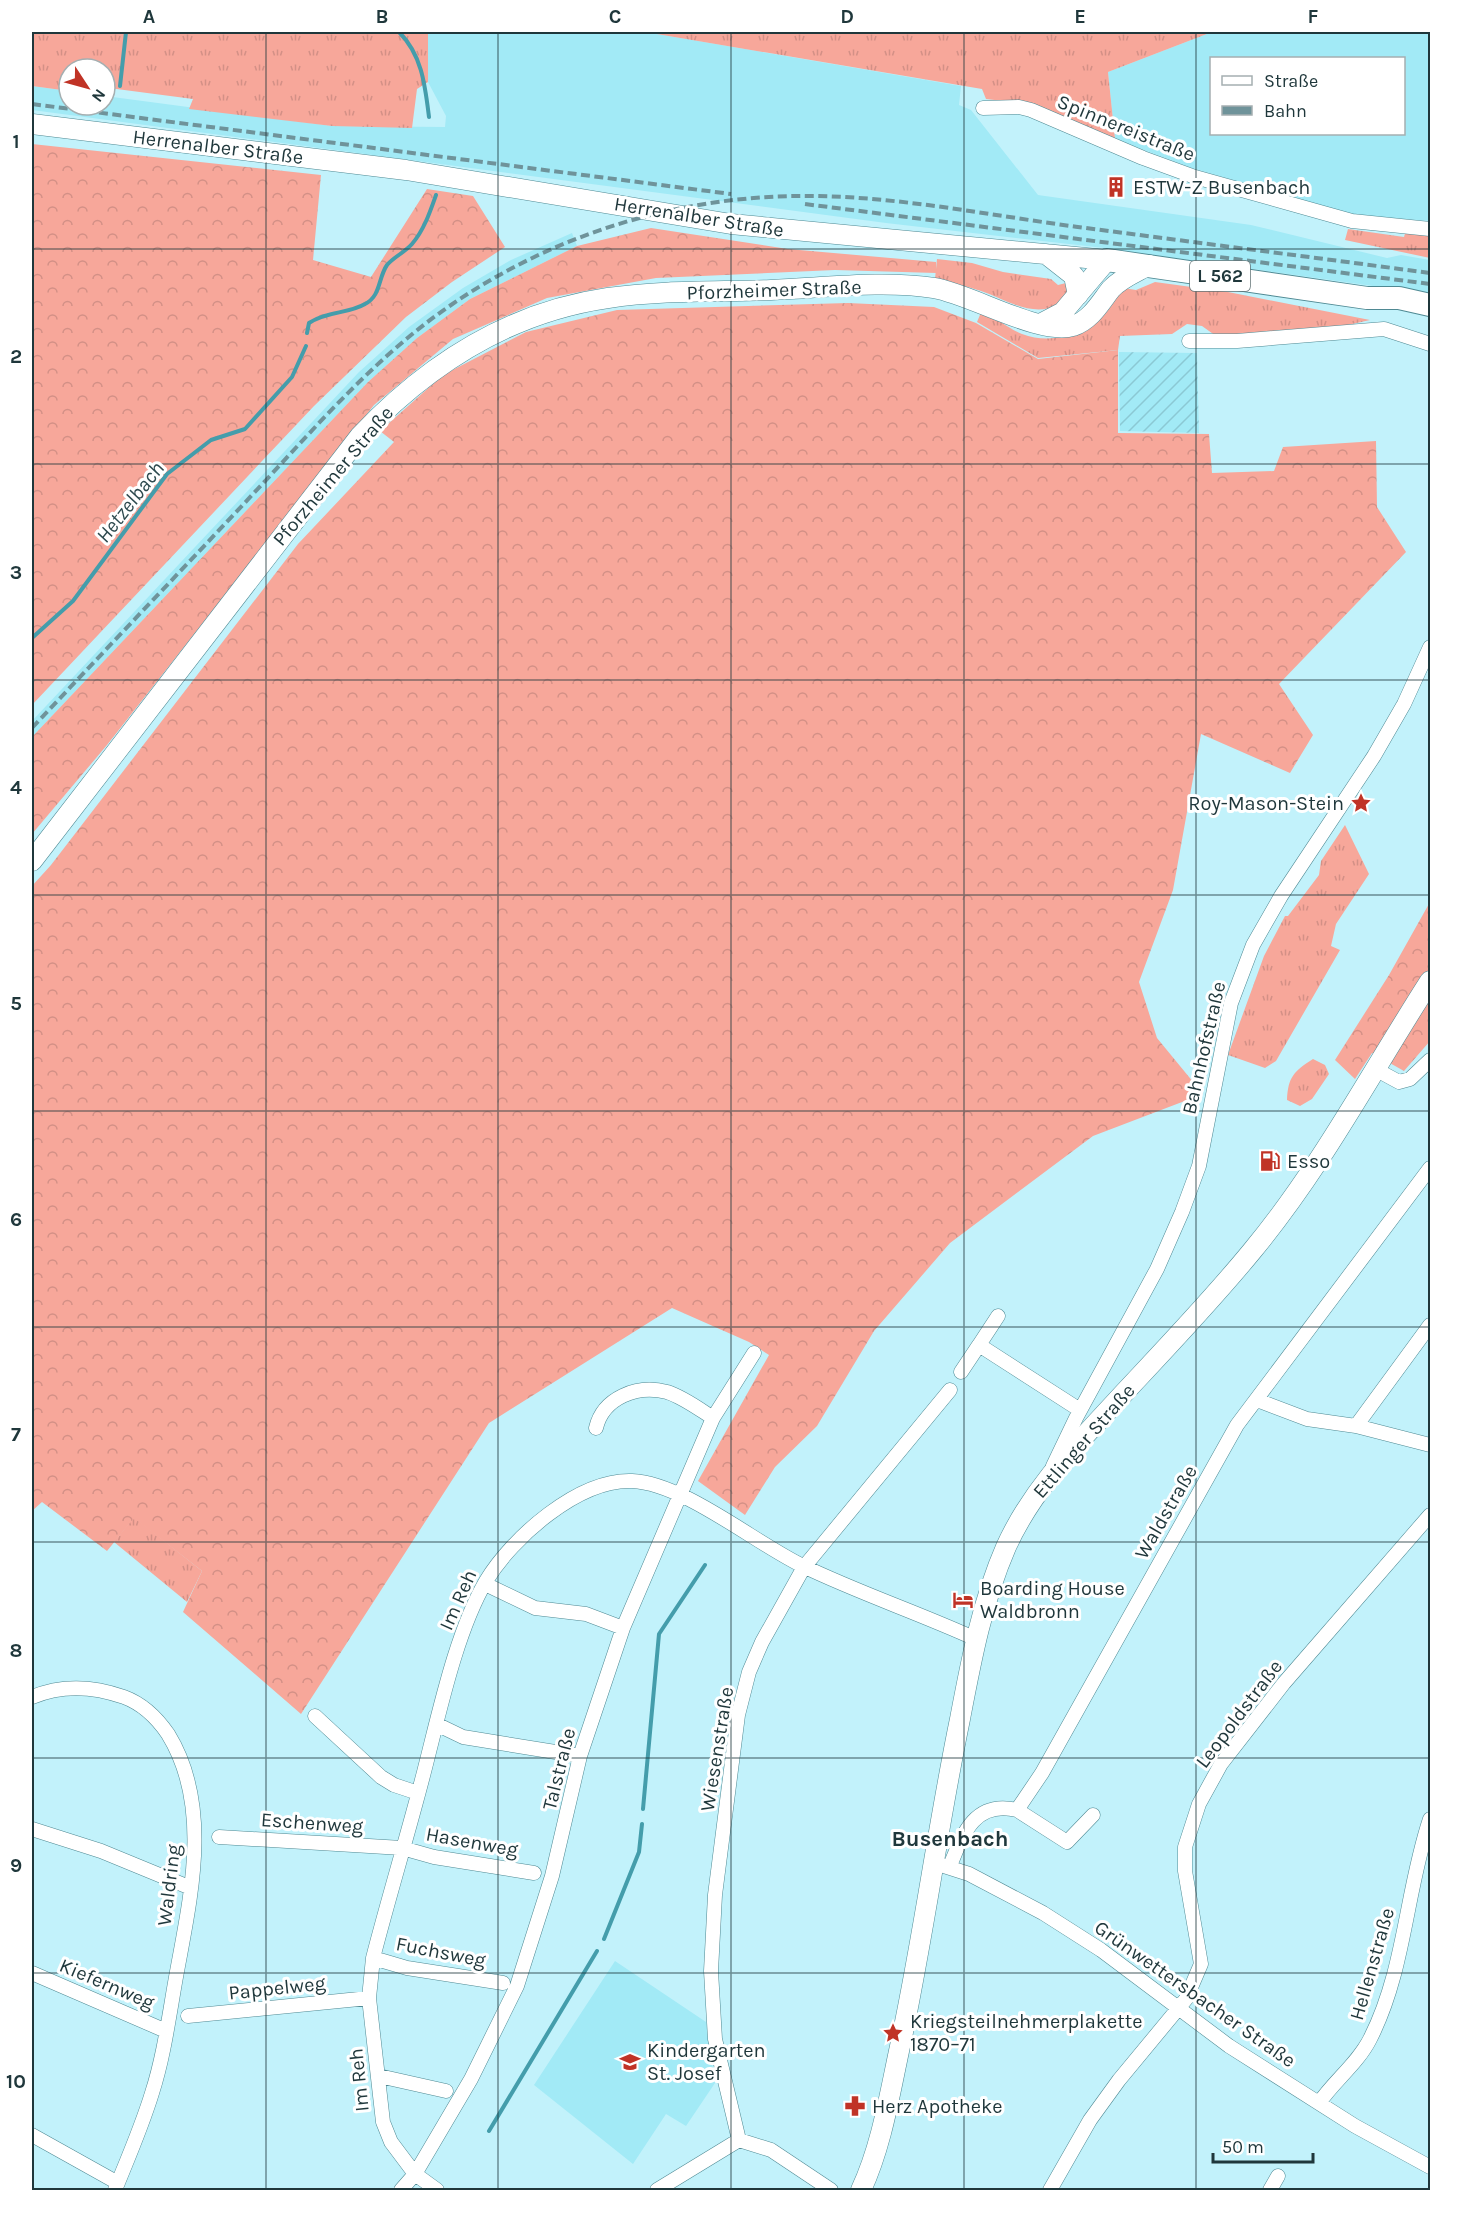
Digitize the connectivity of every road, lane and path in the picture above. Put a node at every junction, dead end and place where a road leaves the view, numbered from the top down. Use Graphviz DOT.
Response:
graph roads {
  1 [pos="982,108"];
  2 [pos="32,123"];
  3 [pos="1431,229"];
  4 [pos="1046,254"];
  5 [pos="1107,260"];
  6 [pos="1149,265"];
  7 [pos="1111,289"];
  8 [pos="1078,296"];
  9 [pos="1367,298"];
  10 [pos="1431,304"];
  11 [pos="1431,319"];
  12 [pos="1042,323"];
  13 [pos="1189,341"];
  14 [pos="1431,344"];
  15 [pos="1431,647"];
  16 [pos="32,861"];
  17 [pos="1431,981"];
  18 [pos="1431,1059"];
  19 [pos="1375,1069"];
  20 [pos="1431,1168"];
  21 [pos="998,1316"];
  22 [pos="1431,1325"];
  23 [pos="979,1345"];
  24 [pos="754,1353"];
  25 [pos="962,1372"];
  26 [pos="950,1390"];
  27 [pos="1257,1400"];
  28 [pos="1080,1410"];
  29 [pos="713,1418"];
  30 [pos="1356,1426"];
  31 [pos="596,1428"];
  32 [pos="1431,1445"];
  33 [pos="1051,1474"];
  34 [pos="679,1495"];
  35 [pos="1431,1515"];
  36 [pos="804,1567"];
  37 [pos="484,1584"];
  38 [pos="623,1628"];
  39 [pos="976,1639"];
  40 [pos="32,1697"];
  41 [pos="315,1716"];
  42 [pos="436,1724"];
  43 [pos="580,1756"];
  44 [pos="418,1793"];
  45 [pos="1017,1810"];
  46 [pos="1093,1815"];
  47 [pos="1431,1819"];
  48 [pos="32,1829"];
  49 [pos="219,1837"];
  50 [pos="402,1848"];
  51 [pos="942,1865"];
  52 [pos="534,1873"];
  53 [pos="191,1888"];
  54 [pos="373,1958"];
  55 [pos="32,1973"];
  56 [pos="503,1983"];
  57 [pos="369,1998"];
  58 [pos="1179,2008"];
  59 [pos="188,2016"];
  60 [pos="166,2031"];
  61 [pos="379,2076"];
  62 [pos="446,2091"];
  63 [pos="1319,2103"];
  64 [pos="32,2136"];
  65 [pos="739,2140"];
  66 [pos="1431,2167"];
  67 [pos="415,2174"];
  68 [pos="1278,2176"];
  69 [pos="116,2187"];
  70 [pos="867,2188"];
  71 [pos="401,2190"];
  72 [pos="437,2190"];
  73 [pos="657,2190"];
  74 [pos="831,2190"];
  75 [pos="1050,2190"];
  76 [pos="1270,2190"];
  1 -- 3 [label="street, Spinnereistraße"];
  2 -- 4 [label="main road, Herrenalber Straße"];
  4 -- 5 [label="main road, Herrenalber Straße"];
  4 -- 8 [label="main road"];
  5 -- 6 [label="main road, Herrenalber Straße / L 562"];
  5 -- 7 [label="main road"];
  5 -- 8 [label="main road"];
  6 -- 7 [label="main road"];
  6 -- 9 [label="main road, Herrenalber Straße / L 562"];
  7 -- 12 [label="main road, Pforzheimer Straße"];
  8 -- 12 [label="main road"];
  9 -- 10 [label="main road, Herrenalber Straße / L 562"];
  9 -- 11 [label="main road, Herrenalber Straße / L 562"];
  12 -- 16 [label="main road, Pforzheimer Straße"];
  13 -- 14 [label="street"];
  15 -- 28 [label="street, Bahnhofstraße"];
  17 -- 19 [label="main road, Ettlinger Straße"];
  18 -- 19 [label="street"];
  19 -- 33 [label="main road, Ettlinger Straße"];
  20 -- 27 [label="street, Waldstraße"];
  21 -- 23 [label="street"];
  22 -- 30 [label="street"];
  23 -- 25 [label="street"];
  23 -- 28 [label="street"];
  24 -- 29 [label="street, Talstraße"];
  26 -- 36 [label="street, Wiesenstraße"];
  27 -- 30 [label="street"];
  27 -- 45 [label="street, Waldstraße"];
  28 -- 33 [label="street, Bahnhofstraße"];
  29 -- 31 [label="street"];
  29 -- 34 [label="street, Talstraße"];
  30 -- 32 [label="street"];
  33 -- 39 [label="main road, Ettlinger Straße"];
  34 -- 36 [label="street, Im Reh"];
  34 -- 37 [label="street, Im Reh"];
  34 -- 38 [label="street, Talstraße"];
  35 -- 58 [label="street, Leopoldstraße"];
  36 -- 39 [label="street, Im Reh"];
  36 -- 65 [label="street, Wiesenstraße"];
  37 -- 38 [label="street"];
  37 -- 42 [label="street, Im Reh"];
  38 -- 43 [label="street, Talstraße"];
  39 -- 51 [label="main road, Ettlinger Straße"];
  40 -- 53 [label="street, Waldring"];
  41 -- 44 [label="street"];
  42 -- 43 [label="street"];
  42 -- 44 [label="street, Im Reh"];
  43 -- 67 [label="street, Talstraße"];
  44 -- 50 [label="street, Im Reh"];
  45 -- 46 [label="street"];
  45 -- 51 [label="street"];
  47 -- 63 [label="street, Hellenstraße"];
  48 -- 53 [label="street"];
  49 -- 50 [label="street, Eschenweg"];
  50 -- 52 [label="street, Hasenweg"];
  50 -- 54 [label="street, Im Reh"];
  51 -- 58 [label="street, Grünwettersbacher Straße"];
  51 -- 70 [label="main road, Ettlinger Straße"];
  53 -- 60 [label="street, Waldring"];
  54 -- 56 [label="street, Fuchsweg"];
  54 -- 57 [label="street, Im Reh"];
  55 -- 60 [label="street, Kiefernweg"];
  57 -- 59 [label="street, Pappelweg"];
  57 -- 61 [label="street, Im Reh"];
  58 -- 63 [label="street, Grünwettersbacher Straße"];
  58 -- 75 [label="street, Leopoldstraße"];
  60 -- 69 [label="street, Waldring"];
  61 -- 62 [label="street"];
  61 -- 67 [label="street, Im Reh"];
  63 -- 66 [label="street, Grünwettersbacher Straße"];
  64 -- 69 [label="street"];
  65 -- 73 [label="street"];
  65 -- 74 [label="street"];
  67 -- 71 [label="street, Talstraße"];
  67 -- 72 [label="street, Im Reh"];
  68 -- 76 [label="street"];
}
